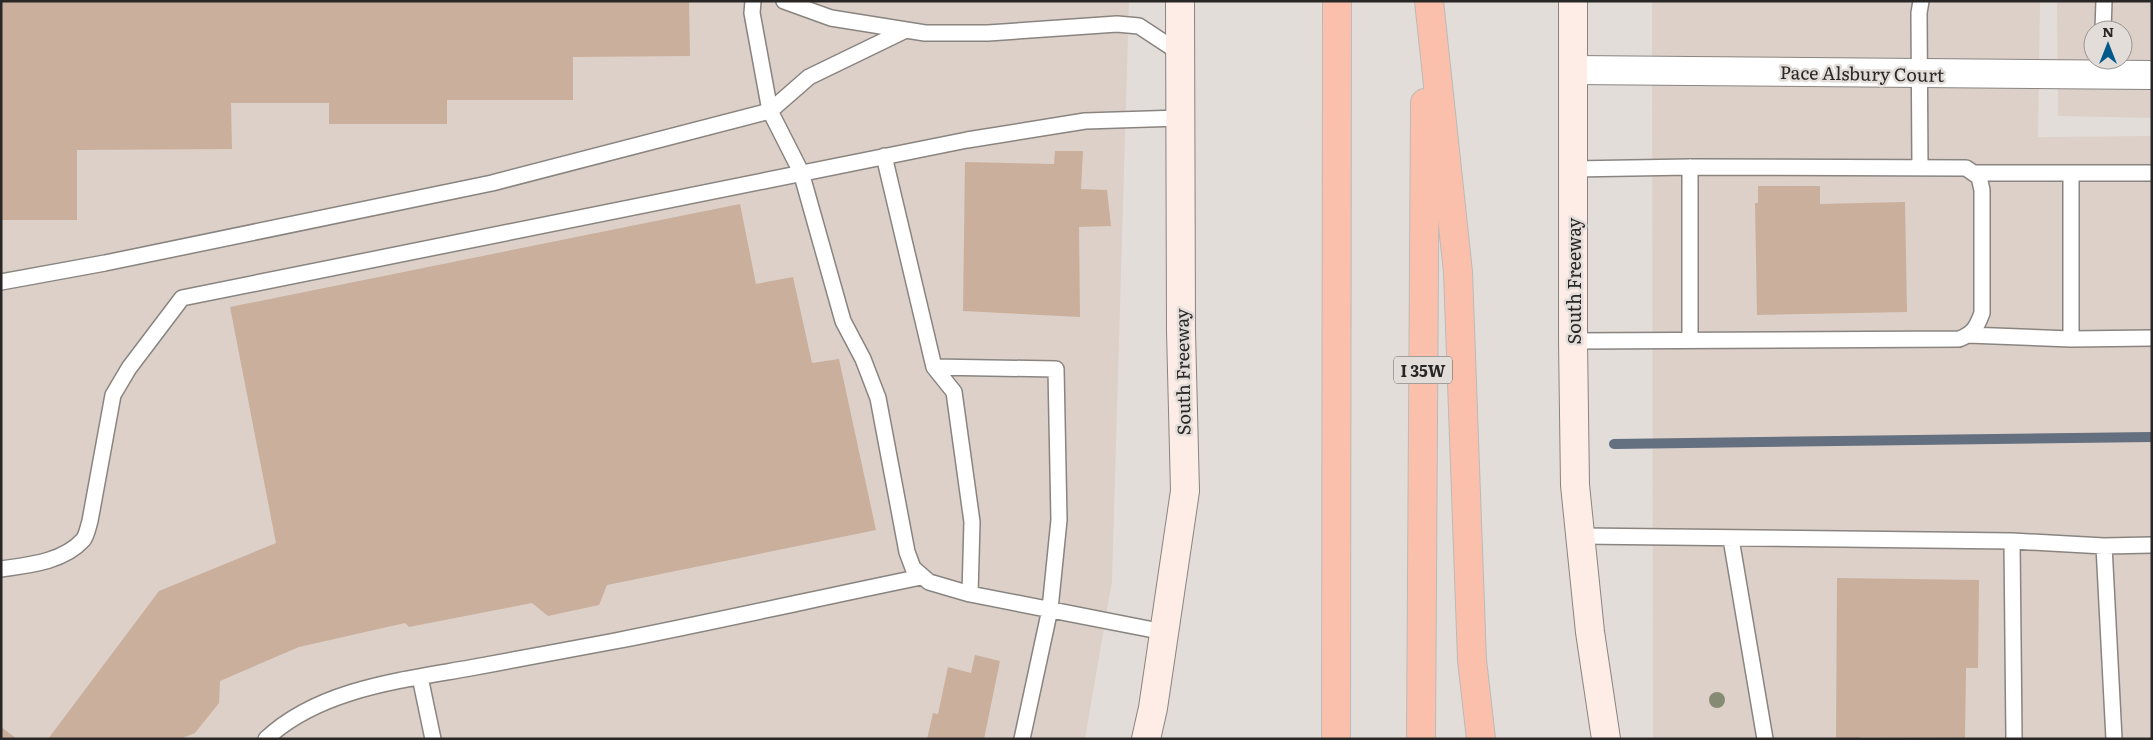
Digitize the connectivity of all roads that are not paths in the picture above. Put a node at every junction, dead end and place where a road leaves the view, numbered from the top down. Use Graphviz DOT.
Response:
graph roads {
  1 [pos="752,1"];
  2 [pos="784,1"];
  3 [pos="1180,1"];
  4 [pos="1337,1"];
  5 [pos="1427,1"];
  6 [pos="1573,1"];
  7 [pos="1921,1"];
  8 [pos="2104,1"];
  9 [pos="2103,20"];
  10 [pos="906,30"];
  11 [pos="1180,52"];
  12 [pos="2083,68"];
  13 [pos="1573,70"];
  14 [pos="2121,70"];
  15 [pos="1919,74"];
  16 [pos="2152,75"];
  17 [pos="770,111"];
  18 [pos="1180,118"];
  19 [pos="884,156"];
  20 [pos="1690,167"];
  21 [pos="1920,168"];
  22 [pos="1572,169"];
  23 [pos="801,172"];
  24 [pos="1973,173"];
  25 [pos="2071,173"];
  26 [pos="2152,173"];
  27 [pos="1,282"];
  28 [pos="1968,335"];
  29 [pos="2071,338"];
  30 [pos="2152,338"];
  31 [pos="1690,340"];
  32 [pos="1573,341"];
  33 [pos="934,367"];
  34 [pos="1580,536"];
  35 [pos="1731,540"];
  36 [pos="2012,541"];
  37 [pos="2152,545"];
  38 [pos="2104,546"];
  39 [pos="1,569"];
  40 [pos="921,577"];
  41 [pos="970,594"];
  42 [pos="1050,609"];
  43 [pos="1164,632"];
  44 [pos="420,677"];
  45 [pos="266,739"];
  46 [pos="433,739"];
  47 [pos="1022,739"];
  48 [pos="1146,739"];
  49 [pos="1336,739"];
  50 [pos="1421,739"];
  51 [pos="1481,739"];
  52 [pos="1606,739"];
  53 [pos="1765,739"];
  54 [pos="2014,739"];
  55 [pos="2114,739"];
  1 -- 17 [label="lane"];
  2 -- 10 [label="lane"];
  3 -- 11 [label="main road, South Freeway"];
  4 -- 49 [label="highway"];
  5 -- 50 [label="highway, I 35W"];
  5 -- 51 [label="highway"];
  6 -- 13 [label="main road, South Freeway"];
  7 -- 15 [label="lane"];
  8 -- 9 [label="lane"];
  10 -- 11 [label="lane"];
  10 -- 17 [label="lane"];
  11 -- 18 [label="main road, South Freeway"];
  12 -- 15 [label="street, Pace Alsbury Court"];
  13 -- 15 [label="street, Pace Alsbury Court"];
  13 -- 22 [label="main road, South Freeway"];
  14 -- 16 [label="street, Pace Alsbury Court"];
  15 -- 21 [label="lane"];
  17 -- 23 [label="lane"];
  17 -- 27 [label="lane"];
  18 -- 19 [label="lane"];
  18 -- 43 [label="main road, South Freeway"];
  19 -- 23 [label="lane"];
  19 -- 33 [label="lane"];
  20 -- 21 [label="lane"];
  20 -- 22 [label="lane"];
  20 -- 31 [label="lane"];
  21 -- 24 [label="lane"];
  22 -- 32 [label="main road, South Freeway"];
  23 -- 39 [label="lane"];
  23 -- 40 [label="lane"];
  24 -- 25 [label="lane"];
  24 -- 28 [label="lane"];
  25 -- 26 [label="lane"];
  25 -- 29 [label="lane"];
  28 -- 29 [label="lane"];
  28 -- 31 [label="lane"];
  29 -- 30 [label="lane"];
  31 -- 32 [label="lane"];
  32 -- 34 [label="main road, South Freeway"];
  33 -- 41 [label="lane"];
  33 -- 42 [label="lane"];
  34 -- 35 [label="lane"];
  34 -- 52 [label="main road, South Freeway"];
  35 -- 36 [label="lane"];
  35 -- 53 [label="lane"];
  36 -- 38 [label="lane"];
  36 -- 54 [label="lane"];
  37 -- 38 [label="lane"];
  38 -- 55 [label="lane"];
  40 -- 41 [label="lane"];
  40 -- 44 [label="lane"];
  41 -- 42 [label="lane"];
  42 -- 43 [label="lane"];
  42 -- 47 [label="lane"];
  43 -- 48 [label="main road, South Freeway"];
  44 -- 45 [label="lane"];
  44 -- 46 [label="lane"];
}
